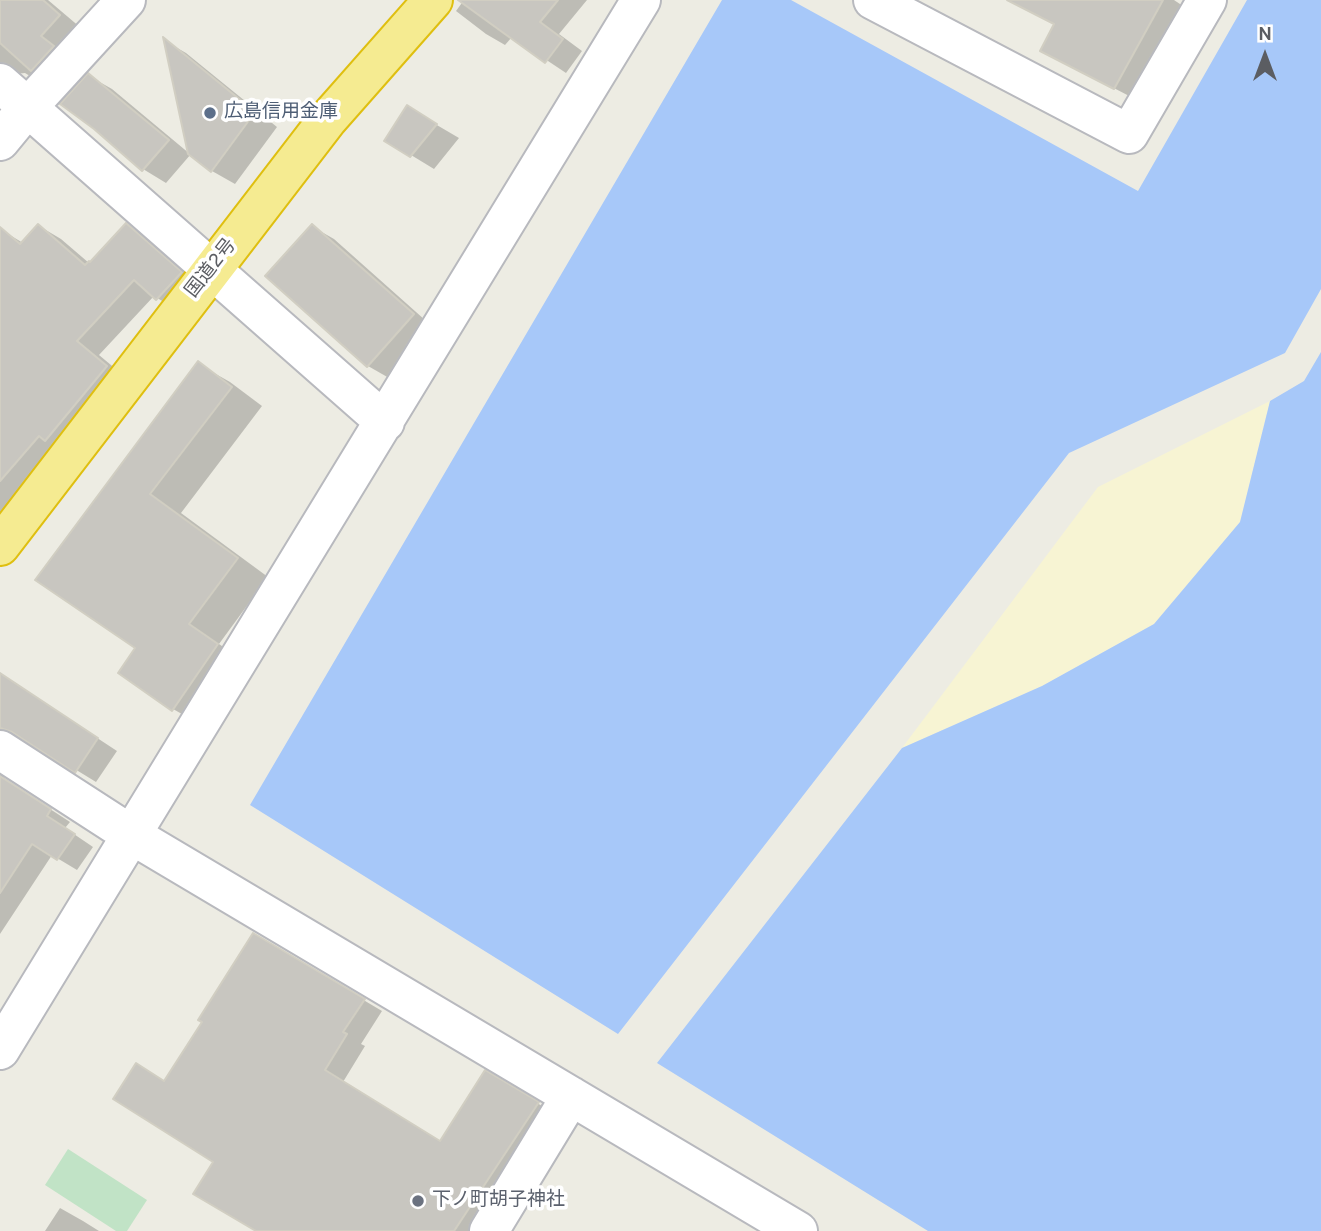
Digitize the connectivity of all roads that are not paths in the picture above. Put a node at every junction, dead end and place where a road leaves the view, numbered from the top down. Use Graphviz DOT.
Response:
graph roads {
  1 [pos="125,0"];
  2 [pos="433,0"];
  3 [pos="641,0"];
  4 [pos="873,0"];
  5 [pos="1207,0"];
  6 [pos="925,12"];
  7 [pos="14,95"];
  8 [pos="0,141"];
  9 [pos="211,269"];
  10 [pos="385,422"];
  11 [pos="0,546"];
  12 [pos="0,750"];
  13 [pos="130,834"];
  14 [pos="0,1050"];
  15 [pos="571,1096"];
  16 [pos="489,1231"];
  17 [pos="798,1231"];
  1 -- 7 [label="street"];
  2 -- 9 [label="highway, 国道2号"];
  3 -- 10 [label="street"];
  4 -- 6 [label="street"];
  5 -- 6 [label="street"];
  7 -- 8 [label="street"];
  7 -- 9 [label="street"];
  9 -- 10 [label="street"];
  9 -- 11 [label="highway, 国道2号"];
  10 -- 13 [label="street"];
  12 -- 13 [label="street"];
  13 -- 14 [label="street"];
  13 -- 15 [label="street"];
  15 -- 16 [label="street"];
  15 -- 17 [label="street"];
}
